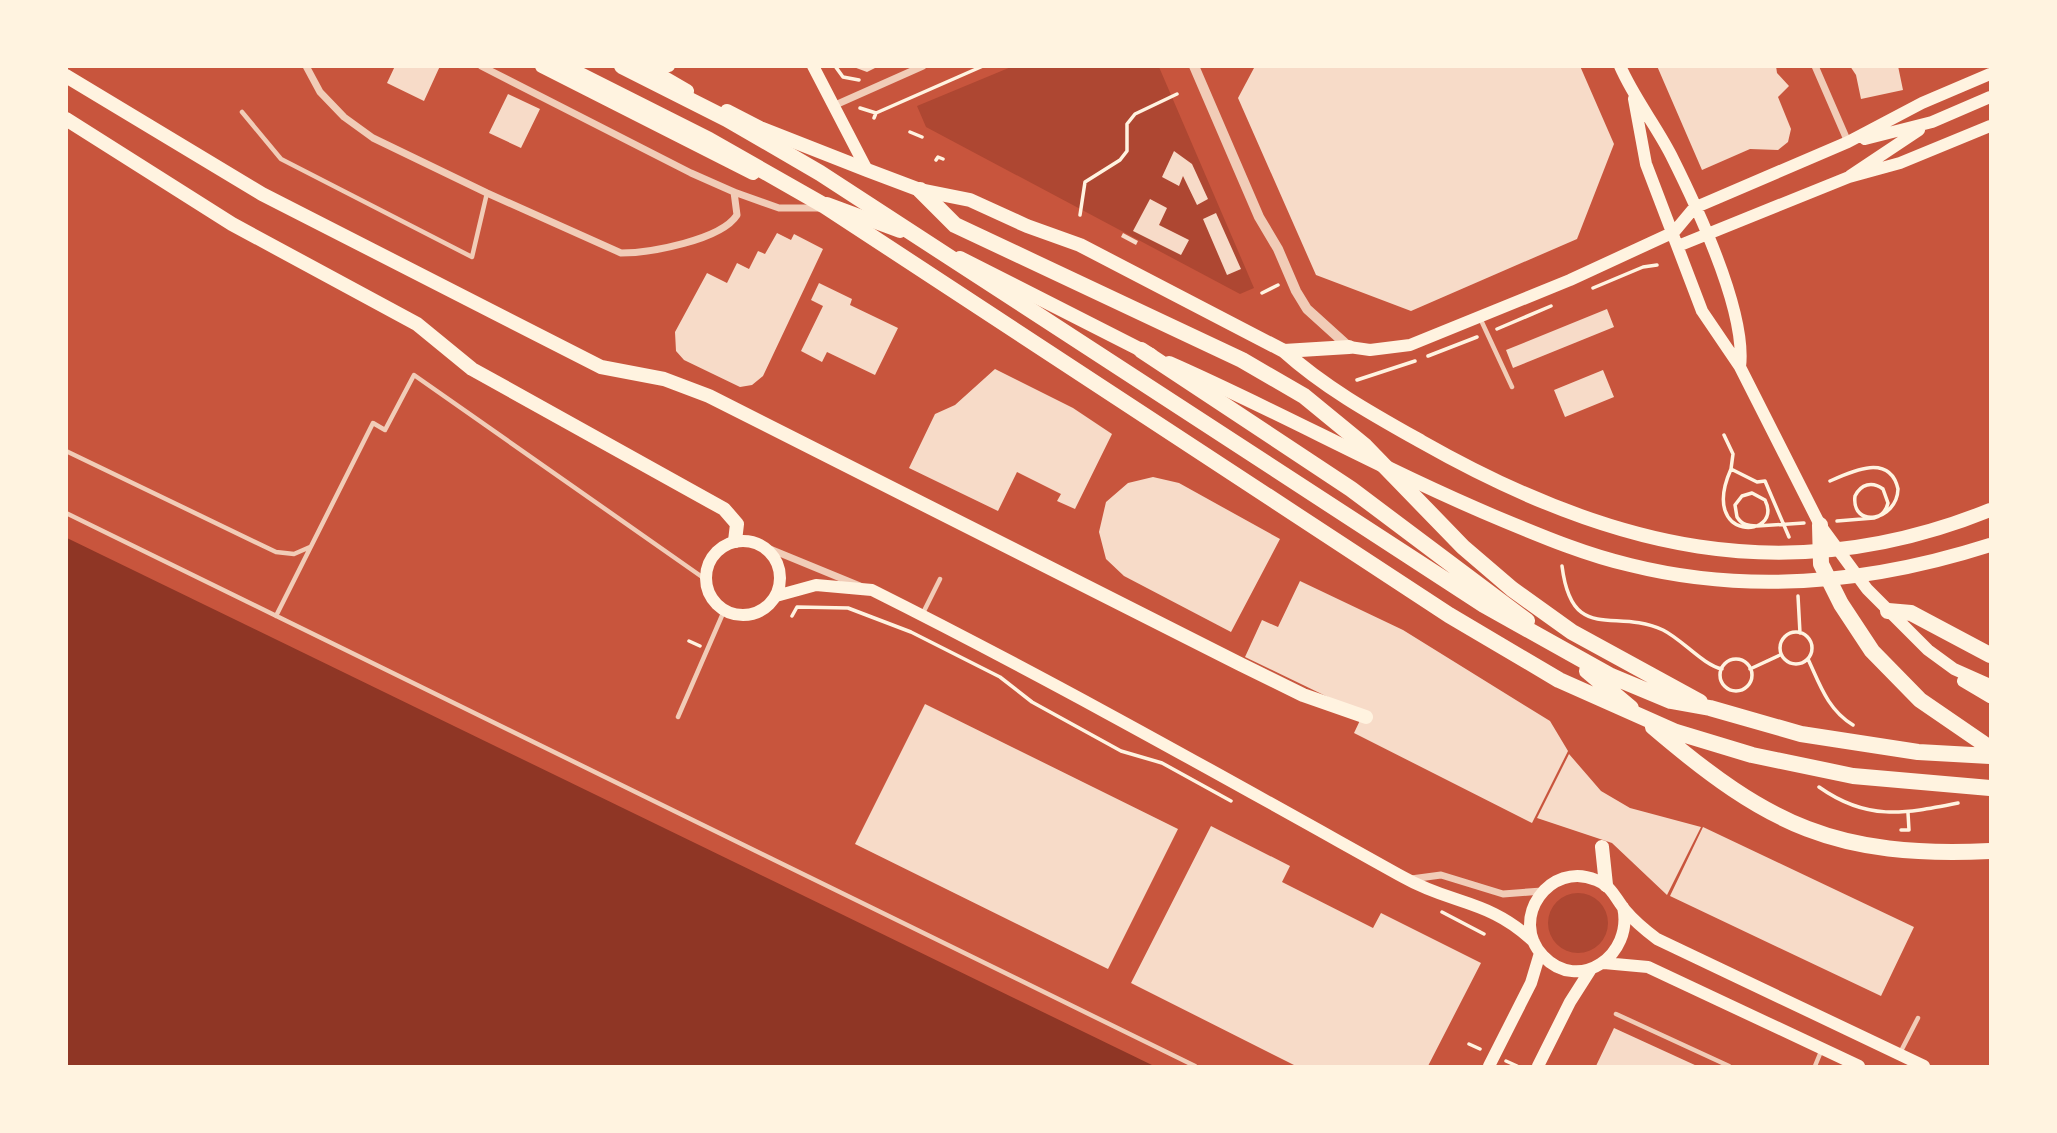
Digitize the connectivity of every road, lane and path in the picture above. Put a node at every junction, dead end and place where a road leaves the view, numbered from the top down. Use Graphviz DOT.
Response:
graph roads {
  1 [pos="306,66"];
  2 [pos="481,66"];
  3 [pos="542,66"];
  4 [pos="562,66"];
  5 [pos="622,66"];
  6 [pos="669,66"];
  7 [pos="813,66"];
  8 [pos="835,66"];
  9 [pos="923,66"];
  10 [pos="983,66"];
  11 [pos="1194,66"];
  12 [pos="1620,66"];
  13 [pos="1815,66"];
  14 [pos="646,67"];
  15 [pos="1990,74"];
  16 [pos="66,76"];
  17 [pos="842,77"];
  18 [pos="1177,94"];
  19 [pos="1990,97"];
  20 [pos="1634,99"];
  21 [pos="833,106"];
  22 [pos="242,112"];
  23 [pos="874,118"];
  24 [pos="66,119"];
  25 [pos="1931,122"];
  26 [pos="1990,126"];
  27 [pos="910,132"];
  28 [pos="922,137"];
  29 [pos="1848,142"];
  30 [pos="943,159"];
  31 [pos="936,160"];
  32 [pos="867,170"];
  33 [pos="1849,177"];
  34 [pos="920,190"];
  35 [pos="734,191"];
  36 [pos="487,193"];
  37 [pos="839,208"];
  38 [pos="1694,208"];
  39 [pos="1080,215"];
  40 [pos="1674,232"];
  41 [pos="1706,235"];
  42 [pos="1678,246"];
  43 [pos="1278,285"];
  44 [pos="1262,293"];
  45 [pos="1480,317"];
  46 [pos="1349,347"];
  47 [pos="1141,350"];
  48 [pos="1284,351"];
  49 [pos="1740,367"];
  50 [pos="1512,387"];
  51 [pos="1724,435"];
  52 [pos="66,452"];
  53 [pos="1731,470"];
  54 [pos="1765,481"];
  55 [pos="1830,481"];
  56 [pos="1868,485"];
  57 [pos="1752,493"];
  58 [pos="1990,510"];
  59 [pos="66,513"];
  60 [pos="1820,525"];
  61 [pos="735,541"];
  62 [pos="761,545"];
  63 [pos="1990,545"];
  64 [pos="310,547"];
  65 [pos="1562,566"];
  66 [pos="705,579"];
  67 [pos="940,579"];
  68 [pos="872,590"];
  69 [pos="776,596"];
  70 [pos="724,611"];
  71 [pos="1888,611"];
  72 [pos="922,615"];
  73 [pos="276,616"];
  74 [pos="793,616"];
  75 [pos="1990,654"];
  76 [pos="1781,655"];
  77 [pos="1722,669"];
  78 [pos="1750,669"];
  79 [pos="1954,669"];
  80 [pos="1990,685"];
  81 [pos="1990,697"];
  82 [pos="1710,708"];
  83 [pos="678,717"];
  84 [pos="1366,717"];
  85 [pos="1990,748"];
  86 [pos="1990,756"];
  87 [pos="1990,788"];
  88 [pos="1233,802"];
  89 [pos="1908,813"];
  90 [pos="1901,830"];
  91 [pos="1602,847"];
  92 [pos="1990,851"];
  93 [pos="1407,879"];
  94 [pos="1606,885"];
  95 [pos="1542,891"];
  96 [pos="1623,907"];
  97 [pos="1436,909"];
  98 [pos="1484,934"];
  99 [pos="1537,947"];
  100 [pos="1604,963"];
  101 [pos="1591,969"];
  102 [pos="1616,1014"];
  103 [pos="1918,1018"];
  104 [pos="1823,1048"];
  105 [pos="1899,1055"];
  106 [pos="1195,1066"];
  107 [pos="1489,1066"];
  108 [pos="1538,1066"];
  109 [pos="1729,1066"];
  110 [pos="1815,1066"];
  111 [pos="1859,1066"];
  112 [pos="1924,1066"];
  1 -- 36 [label="street"];
  2 -- 35 [label="street"];
  3 -- 37 [label="highway"];
  4 -- 87 [label="highway"];
  5 -- 82 [label="highway"];
  6 -- 14 [label="main road"];
  7 -- 21 [label="main road"];
  8 -- 17 [label="path"];
  9 -- 21 [label="street"];
  10 -- 23 [label="path"];
  11 -- 46 [label="street"];
  12 -- 20 [label="main road"];
  13 -- 29 [label="street"];
  14 -- 32 [label="highway"];
  15 -- 29 [label="main road"];
  16 -- 84 [label="highway"];
  18 -- 39 [label="path"];
  19 -- 25 [label="main road"];
  20 -- 38 [label="main road"];
  20 -- 40 [label="main road"];
  21 -- 32 [label="main road"];
  22 -- 36 [label="lane"];
  24 -- 61 [label="highway"];
  25 -- 29 [label="main road"];
  25 -- 33 [label="main road"];
  26 -- 33 [label="main road"];
  27 -- 28 [label="path"];
  29 -- 38 [label="main road"];
  30 -- 31 [label="path"];
  32 -- 34 [label="highway"];
  33 -- 41 [label="main road"];
  34 -- 48 [label="highway"];
  34 -- 82 [label="highway"];
  35 -- 36 [label="street"];
  35 -- 37 [label="street"];
  37 -- 47 [label="highway"];
  38 -- 40 [label="main road"];
  38 -- 41 [label="main road"];
  40 -- 42 [label="main road"];
  40 -- 45 [label="main road"];
  41 -- 42 [label="main road"];
  41 -- 49 [label="main road"];
  42 -- 49 [label="main road"];
  43 -- 44 [label="path"];
  45 -- 46 [label="main road"];
  45 -- 50 [label="lane"];
  46 -- 48 [label="highway"];
  47 -- 63 [label="highway"];
  47 -- 92 [label="highway"];
  48 -- 58 [label="highway"];
  49 -- 60 [label="main road"];
  51 -- 53 [label="path"];
  52 -- 64 [label="lane"];
  53 -- 54 [label="path"];
  53 -- 57 [label="path"];
  55 -- 56 [label="path"];
  59 -- 73 [label="lane"];
  60 -- 71 [label="main road"];
  60 -- 85 [label="highway"];
  61 -- 62 [label="main road"];
  61 -- 66 [label="main road"];
  62 -- 68 [label="street"];
  62 -- 69 [label="main road"];
  64 -- 66 [label="lane"];
  64 -- 73 [label="lane"];
  65 -- 77 [label="path"];
  66 -- 70 [label="main road"];
  67 -- 72 [label="lane"];
  68 -- 69 [label="main road"];
  68 -- 72 [label="main road"];
  69 -- 70 [label="main road"];
  70 -- 83 [label="lane"];
  71 -- 75 [label="highway"];
  71 -- 79 [label="main road"];
  72 -- 93 [label="main road"];
  73 -- 106 [label="lane"];
  74 -- 88 [label="path"];
  76 -- 76 [label="path"];
  76 -- 78 [label="path"];
  77 -- 78 [label="path"];
  77 -- 78 [label="path"];
  79 -- 80 [label="main road"];
  79 -- 81 [label="main road"];
  82 -- 86 [label="highway"];
  89 -- 90 [label="path"];
  91 -- 94 [label="highway"];
  93 -- 95 [label="street"];
  93 -- 99 [label="main road"];
  94 -- 95 [label="main road"];
  94 -- 96 [label="main road"];
  95 -- 99 [label="main road"];
  96 -- 100 [label="main road"];
  96 -- 105 [label="main road"];
  97 -- 98 [label="path"];
  99 -- 101 [label="main road"];
  99 -- 107 [label="main road"];
  100 -- 101 [label="main road"];
  100 -- 104 [label="main road"];
  101 -- 108 [label="main road"];
  102 -- 109 [label="lane"];
  103 -- 105 [label="lane"];
  104 -- 110 [label="lane"];
  104 -- 111 [label="main road"];
  105 -- 112 [label="main road"];
}
